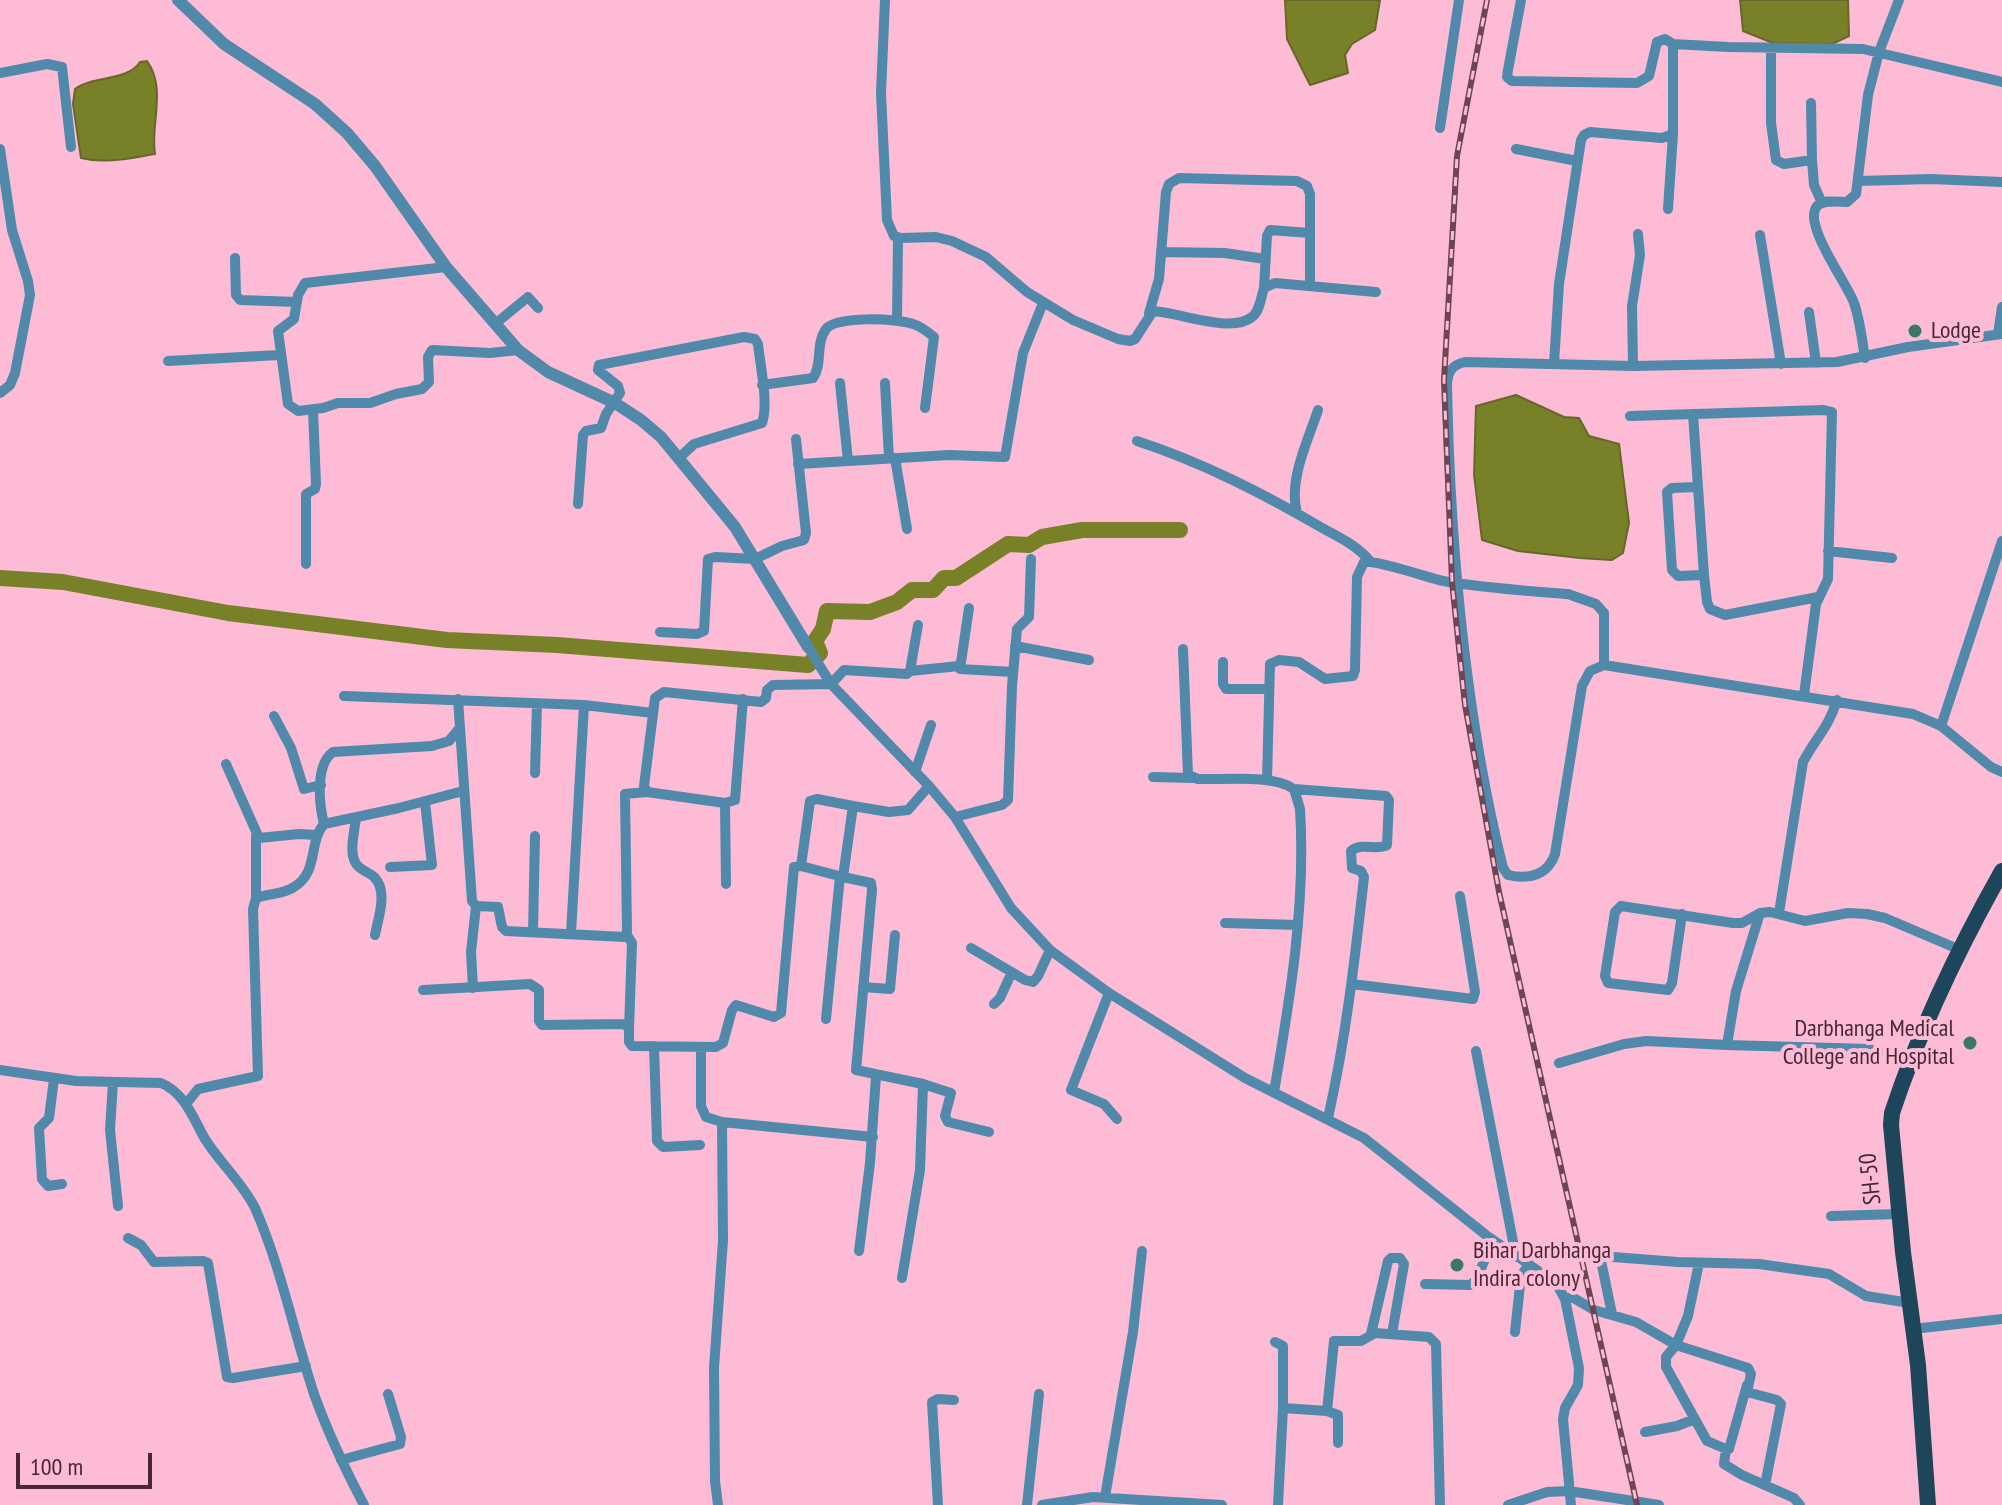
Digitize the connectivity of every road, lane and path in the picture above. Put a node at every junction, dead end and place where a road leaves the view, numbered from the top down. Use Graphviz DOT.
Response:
graph roads {
  1 [pos="178,0"];
  2 [pos="885,0"];
  3 [pos="1459,0"];
  4 [pos="1521,0"];
  5 [pos="1899,0"];
  6 [pos="1673,44"];
  7 [pos="1771,48"];
  8 [pos="1879,52"];
  9 [pos="0,73"];
  10 [pos="2002,82"];
  11 [pos="1811,103"];
  12 [pos="1440,128"];
  13 [pos="1673,134"];
  14 [pos="71,147"];
  15 [pos="0,149"];
  16 [pos="1516,149"];
  17 [pos="1812,160"];
  18 [pos="1577,161"];
  19 [pos="1858,181"];
  20 [pos="2002,182"];
  21 [pos="1822,203"];
  22 [pos="1668,209"];
  23 [pos="1310,233"];
  24 [pos="1638,234"];
  25 [pos="1760,235"];
  26 [pos="898,237"];
  27 [pos="1161,252"];
  28 [pos="235,258"];
  29 [pos="1265,259"];
  30 [pos="446,267"];
  31 [pos="1310,286"];
  32 [pos="1264,288"];
  33 [pos="1376,292"];
  34 [pos="297,302"];
  35 [pos="1043,303"];
  36 [pos="2002,307"];
  37 [pos="538,308"];
  38 [pos="1809,312"];
  39 [pos="1149,313"];
  40 [pos="897,321"];
  41 [pos="495,324"];
  42 [pos="2000,334"];
  43 [pos="518,350"];
  44 [pos="279,355"];
  45 [pos="1865,358"];
  46 [pos="168,361"];
  47 [pos="1816,363"];
  48 [pos="1554,364"];
  49 [pos="1781,364"];
  50 [pos="1633,366"];
  51 [pos="840,383"];
  52 [pos="885,383"];
  53 [pos="762,385"];
  54 [pos="0,393"];
  55 [pos="615,403"];
  56 [pos="925,408"];
  57 [pos="313,410"];
  58 [pos="1318,410"];
  59 [pos="1693,414"];
  60 [pos="1630,416"];
  61 [pos="796,439"];
  62 [pos="1137,441"];
  63 [pos="680,457"];
  64 [pos="892,458"];
  65 [pos="848,461"];
  66 [pos="798,464"];
  67 [pos="1697,487"];
  68 [pos="578,504"];
  69 [pos="1297,513"];
  70 [pos="907,529"];
  71 [pos="2002,541"];
  72 [pos="1828,551"];
  73 [pos="1892,558"];
  74 [pos="755,559"];
  75 [pos="1031,559"];
  76 [pos="1370,561"];
  77 [pos="306,564"];
  78 [pos="1704,575"];
  79 [pos="1458,583"];
  80 [pos="1818,597"];
  81 [pos="969,608"];
  82 [pos="918,625"];
  83 [pos="660,632"];
  84 [pos="1015,646"];
  85 [pos="808,647"];
  86 [pos="1183,649"];
  87 [pos="1089,660"];
  88 [pos="1223,662"];
  89 [pos="1604,665"];
  90 [pos="959,666"];
  91 [pos="910,671"];
  92 [pos="1013,672"];
  93 [pos="831,684"];
  94 [pos="1269,689"];
  95 [pos="1804,695"];
  96 [pos="344,696"];
  97 [pos="458,699"];
  98 [pos="743,699"];
  99 [pos="1837,700"];
  100 [pos="537,704"];
  101 [pos="584,705"];
  102 [pos="653,713"];
  103 [pos="274,716"];
  104 [pos="931,725"];
  105 [pos="1941,726"];
  106 [pos="458,730"];
  107 [pos="226,764"];
  108 [pos="915,772"];
  109 [pos="2002,772"];
  110 [pos="535,773"];
  111 [pos="1153,777"];
  112 [pos="1192,778"];
  113 [pos="1267,780"];
  114 [pos="321,785"];
  115 [pos="929,786"];
  116 [pos="1294,789"];
  117 [pos="463,791"];
  118 [pos="647,792"];
  119 [pos="425,802"];
  120 [pos="725,803"];
  121 [pos="853,806"];
  122 [pos="356,817"];
  123 [pos="955,817"];
  124 [pos="324,824"];
  125 [pos="317,835"];
  126 [pos="256,836"];
  127 [pos="535,836"];
  128 [pos="801,866"];
  129 [pos="390,867"];
  130 [pos="2002,871"];
  131 [pos="842,877"];
  132 [pos="726,884"];
  133 [pos="1460,896"];
  134 [pos="256,898"];
  135 [pos="476,906"];
  136 [pos="1760,913"];
  137 [pos="1779,913"];
  138 [pos="1682,914"];
  139 [pos="1225,923"];
  140 [pos="1298,925"];
  141 [pos="533,932"];
  142 [pos="571,933"];
  143 [pos="375,935"];
  144 [pos="627,935"];
  145 [pos="895,935"];
  146 [pos="971,948"];
  147 [pos="1958,949"];
  148 [pos="1050,950"];
  149 [pos="1012,972"];
  150 [pos="1352,984"];
  151 [pos="863,987"];
  152 [pos="473,988"];
  153 [pos="423,990"];
  154 [pos="1109,993"];
  155 [pos="994,1004"];
  156 [pos="826,1019"];
  157 [pos="629,1029"];
  158 [pos="1727,1045"];
  159 [pos="654,1046"];
  160 [pos="701,1047"];
  161 [pos="1476,1051"];
  162 [pos="1911,1059"];
  163 [pos="1559,1063"];
  164 [pos="0,1070"];
  165 [pos="876,1076"];
  166 [pos="54,1079"];
  167 [pos="113,1082"];
  168 [pos="923,1084"];
  169 [pos="1274,1092"];
  170 [pos="186,1104"];
  171 [pos="1328,1118"];
  172 [pos="1117,1119"];
  173 [pos="722,1122"];
  174 [pos="989,1132"];
  175 [pos="873,1137"];
  176 [pos="700,1145"];
  177 [pos="62,1184"];
  178 [pos="118,1206"];
  179 [pos="1899,1214"];
  180 [pos="1831,1216"];
  181 [pos="128,1238"];
  182 [pos="1493,1240"];
  183 [pos="859,1251"];
  184 [pos="1142,1251"];
  185 [pos="1516,1257"];
  186 [pos="1699,1263"];
  187 [pos="1529,1264"];
  188 [pos="902,1278"];
  189 [pos="1425,1284"];
  190 [pos="1565,1299"];
  191 [pos="1910,1303"];
  192 [pos="1612,1314"];
  193 [pos="2002,1319"];
  194 [pos="1913,1329"];
  195 [pos="1515,1332"];
  196 [pos="1371,1334"];
  197 [pos="1392,1334"];
  198 [pos="1275,1342"];
  199 [pos="1676,1345"];
  200 [pos="306,1366"];
  201 [pos="1747,1385"];
  202 [pos="388,1394"];
  203 [pos="1039,1394"];
  204 [pos="954,1400"];
  205 [pos="1283,1408"];
  206 [pos="1327,1411"];
  207 [pos="1695,1419"];
  208 [pos="1645,1432"];
  209 [pos="1338,1443"];
  210 [pos="1729,1449"];
  211 [pos="341,1460"];
  212 [pos="1765,1485"];
  213 [pos="1569,1491"];
  214 [pos="1097,1500"];
  215 [pos="1183,1504"];
  216 [pos="364,1505"];
  217 [pos="718,1505"];
  218 [pos="938,1505"];
  219 [pos="1027,1505"];
  220 [pos="1042,1505"];
  221 [pos="1222,1505"];
  222 [pos="1278,1505"];
  223 [pos="1440,1505"];
  224 [pos="1508,1505"];
  225 [pos="1571,1505"];
  226 [pos="1659,1505"];
  227 [pos="1800,1505"];
  228 [pos="1928,1505"];
  1 -- 30 [label="street"];
  2 -- 26 [label="street"];
  3 -- 12 [label="street"];
  4 -- 6 [label="street"];
  5 -- 8 [label="street"];
  6 -- 7 [label="street"];
  6 -- 13 [label="street"];
  7 -- 8 [label="street"];
  7 -- 17 [label="street"];
  8 -- 10 [label="street"];
  8 -- 19 [label="street"];
  9 -- 14 [label="street"];
  11 -- 17 [label="street"];
  13 -- 18 [label="street"];
  13 -- 22 [label="street"];
  15 -- 54 [label="street"];
  16 -- 18 [label="street"];
  17 -- 21 [label="street"];
  18 -- 48 [label="street"];
  19 -- 20 [label="street"];
  19 -- 21 [label="street"];
  21 -- 45 [label="street"];
  23 -- 27 [label="street"];
  23 -- 29 [label="street"];
  23 -- 31 [label="street"];
  24 -- 50 [label="street"];
  25 -- 49 [label="street"];
  26 -- 35 [label="street"];
  26 -- 40 [label="street"];
  27 -- 29 [label="street"];
  27 -- 39 [label="street"];
  28 -- 34 [label="street"];
  29 -- 32 [label="street"];
  30 -- 34 [label="street"];
  30 -- 41 [label="street"];
  31 -- 32 [label="street"];
  31 -- 33 [label="street"];
  32 -- 39 [label="street"];
  34 -- 44 [label="street"];
  35 -- 39 [label="street"];
  35 -- 64 [label="street"];
  36 -- 42 [label="street"];
  37 -- 41 [label="street"];
  38 -- 47 [label="street"];
  40 -- 53 [label="street"];
  40 -- 56 [label="street"];
  41 -- 43 [label="street"];
  42 -- 45 [label="street"];
  43 -- 55 [label="street"];
  43 -- 57 [label="street"];
  44 -- 46 [label="street"];
  44 -- 57 [label="street"];
  45 -- 47 [label="street"];
  47 -- 49 [label="street"];
  48 -- 50 [label="street"];
  48 -- 79 [label="street"];
  49 -- 50 [label="street"];
  51 -- 65 [label="street"];
  52 -- 64 [label="street"];
  53 -- 55 [label="street"];
  53 -- 63 [label="street"];
  55 -- 63 [label="street"];
  55 -- 68 [label="street"];
  57 -- 77 [label="street"];
  58 -- 69 [label="street"];
  59 -- 60 [label="street"];
  59 -- 67 [label="street"];
  59 -- 72 [label="street"];
  61 -- 66 [label="street"];
  62 -- 69 [label="street"];
  63 -- 74 [label="street"];
  64 -- 65 [label="street"];
  64 -- 70 [label="street"];
  65 -- 66 [label="street"];
  66 -- 74 [label="street"];
  67 -- 78 [label="street"];
  67 -- 78 [label="street"];
  69 -- 76 [label="street"];
  71 -- 105 [label="street"];
  72 -- 73 [label="street"];
  72 -- 80 [label="street"];
  74 -- 83 [label="street"];
  74 -- 85 [label="street"];
  75 -- 84 [label="street"];
  76 -- 79 [label="street"];
  76 -- 94 [label="street"];
  78 -- 80 [label="street"];
  79 -- 89 [label="street"];
  79 -- 89 [label="street"];
  80 -- 95 [label="street"];
  81 -- 90 [label="street"];
  82 -- 91 [label="street"];
  84 -- 87 [label="street"];
  84 -- 92 [label="street"];
  85 -- 93 [label="street"];
  86 -- 112 [label="street"];
  88 -- 94 [label="street"];
  89 -- 95 [label="street"];
  90 -- 91 [label="street"];
  90 -- 92 [label="street"];
  91 -- 93 [label="street"];
  92 -- 123 [label="street"];
  93 -- 98 [label="street"];
  93 -- 108 [label="street"];
  94 -- 113 [label="street"];
  95 -- 99 [label="street"];
  96 -- 97 [label="street"];
  97 -- 100 [label="street"];
  97 -- 106 [label="street"];
  98 -- 102 [label="street"];
  98 -- 120 [label="street"];
  99 -- 105 [label="street"];
  99 -- 137 [label="street"];
  100 -- 101 [label="street"];
  100 -- 110 [label="street"];
  101 -- 102 [label="street"];
  101 -- 142 [label="street"];
  102 -- 118 [label="street"];
  103 -- 114 [label="street"];
  104 -- 108 [label="street"];
  105 -- 109 [label="street"];
  106 -- 114 [label="street"];
  106 -- 117 [label="street"];
  107 -- 126 [label="street"];
  108 -- 115 [label="street"];
  111 -- 112 [label="street"];
  112 -- 113 [label="street"];
  113 -- 116 [label="street"];
  114 -- 124 [label="street"];
  115 -- 121 [label="street"];
  115 -- 123 [label="street"];
  116 -- 140 [label="street"];
  116 -- 150 [label="street"];
  117 -- 119 [label="street"];
  117 -- 135 [label="street"];
  118 -- 120 [label="street"];
  118 -- 144 [label="street"];
  119 -- 122 [label="street"];
  119 -- 129 [label="street"];
  120 -- 132 [label="street"];
  121 -- 128 [label="street"];
  121 -- 131 [label="street"];
  122 -- 124 [label="street"];
  122 -- 143 [label="street"];
  123 -- 148 [label="street"];
  124 -- 125 [label="street"];
  125 -- 126 [label="street"];
  125 -- 134 [label="street"];
  126 -- 134 [label="street"];
  127 -- 141 [label="street"];
  128 -- 131 [label="street"];
  128 -- 160 [label="street"];
  130 -- 147 [label="main road, SH-50"];
  131 -- 151 [label="street"];
  131 -- 156 [label="street"];
  133 -- 150 [label="street"];
  134 -- 170 [label="street"];
  135 -- 141 [label="street"];
  135 -- 152 [label="street"];
  136 -- 137 [label="street"];
  136 -- 138 [label="street"];
  136 -- 158 [label="street"];
  137 -- 147 [label="street"];
  138 -- 138 [label="street"];
  139 -- 140 [label="street"];
  140 -- 169 [label="street"];
  141 -- 142 [label="street"];
  142 -- 144 [label="street"];
  144 -- 157 [label="street"];
  145 -- 151 [label="street"];
  146 -- 149 [label="street"];
  147 -- 162 [label="main road, SH-50"];
  148 -- 149 [label="street"];
  148 -- 154 [label="street"];
  149 -- 155 [label="street"];
  150 -- 171 [label="street"];
  151 -- 165 [label="street"];
  152 -- 153 [label="street"];
  152 -- 157 [label="street"];
  154 -- 169 [label="street"];
  154 -- 172 [label="street"];
  157 -- 159 [label="street"];
  158 -- 162 [label="street"];
  158 -- 163 [label="street"];
  159 -- 160 [label="street"];
  159 -- 176 [label="street"];
  160 -- 173 [label="street"];
  161 -- 185 [label="street"];
  162 -- 179 [label="main road, SH-50"];
  164 -- 166 [label="street"];
  165 -- 168 [label="street"];
  165 -- 175 [label="street"];
  166 -- 167 [label="street"];
  166 -- 177 [label="street"];
  167 -- 170 [label="street"];
  167 -- 178 [label="street"];
  168 -- 174 [label="street"];
  168 -- 188 [label="street"];
  169 -- 171 [label="street"];
  170 -- 200 [label="street"];
  171 -- 182 [label="street"];
  173 -- 175 [label="street"];
  173 -- 217 [label="street"];
  175 -- 183 [label="street"];
  179 -- 180 [label="street"];
  179 -- 191 [label="main road, SH-50"];
  181 -- 200 [label="street"];
  182 -- 185 [label="street"];
  182 -- 189 [label="street"];
  184 -- 214 [label="street"];
  185 -- 187 [label="street"];
  186 -- 191 [label="street"];
  186 -- 192 [label="street"];
  186 -- 199 [label="street"];
  187 -- 190 [label="street"];
  187 -- 195 [label="street"];
  190 -- 192 [label="street"];
  190 -- 213 [label="street"];
  191 -- 194 [label="main road, SH-50"];
  192 -- 199 [label="street"];
  193 -- 194 [label="street"];
  194 -- 228 [label="main road, SH-50"];
  196 -- 197 [label="street"];
  196 -- 197 [label="street"];
  196 -- 206 [label="street"];
  197 -- 223 [label="street"];
  198 -- 205 [label="street"];
  199 -- 201 [label="street"];
  199 -- 207 [label="street"];
  200 -- 211 [label="street"];
  201 -- 210 [label="street"];
  201 -- 212 [label="street"];
  202 -- 211 [label="street"];
  203 -- 219 [label="street"];
  204 -- 218 [label="street"];
  205 -- 206 [label="street"];
  205 -- 222 [label="street"];
  206 -- 209 [label="street"];
  207 -- 208 [label="street"];
  207 -- 212 [label="street"];
  211 -- 216 [label="street"];
  212 -- 227 [label="street"];
  213 -- 224 [label="street"];
  213 -- 225 [label="street"];
  213 -- 226 [label="street"];
  214 -- 215 [label="street"];
  214 -- 220 [label="street"];
  215 -- 221 [label="street"];
}
